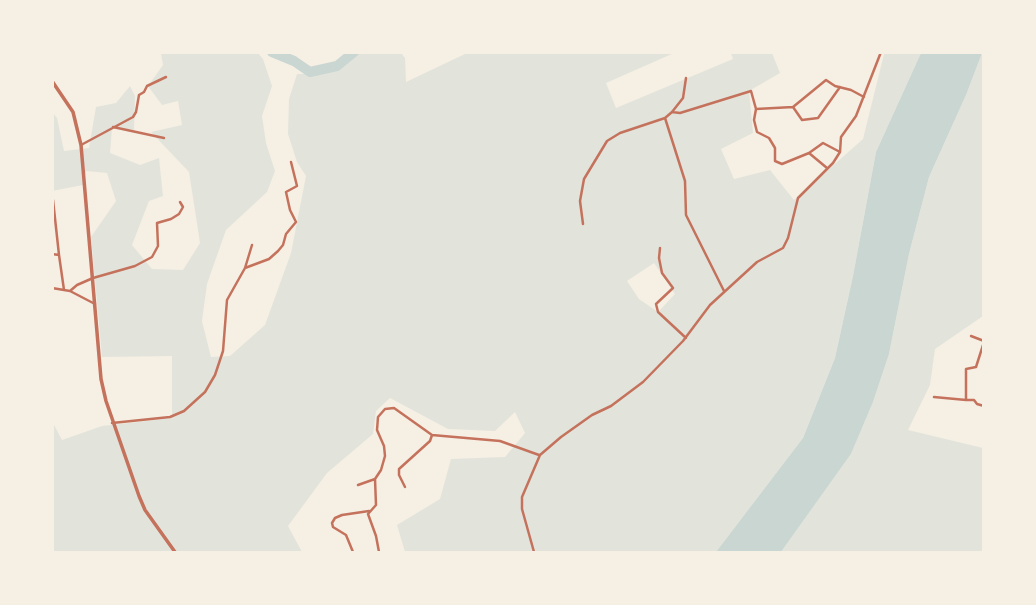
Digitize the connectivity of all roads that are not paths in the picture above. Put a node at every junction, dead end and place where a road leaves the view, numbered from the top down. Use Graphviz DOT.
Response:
graph roads {
  1 [pos="881,52"];
  2 [pos="166,77"];
  3 [pos="686,78"];
  4 [pos="52,81"];
  5 [pos="840,87"];
  6 [pos="864,97"];
  7 [pos="793,107"];
  8 [pos="756,109"];
  9 [pos="672,112"];
  10 [pos="665,118"];
  11 [pos="113,127"];
  12 [pos="164,138"];
  13 [pos="81,145"];
  14 [pos="840,152"];
  15 [pos="809,153"];
  16 [pos="291,162"];
  17 [pos="827,168"];
  18 [pos="53,200"];
  19 [pos="180,202"];
  20 [pos="583,224"];
  21 [pos="252,245"];
  22 [pos="660,248"];
  23 [pos="52,254"];
  24 [pos="59,255"];
  25 [pos="245,268"];
  26 [pos="93,278"];
  27 [pos="52,288"];
  28 [pos="65,290"];
  29 [pos="70,291"];
  30 [pos="724,292"];
  31 [pos="95,304"];
  32 [pos="971,336"];
  33 [pos="686,338"];
  34 [pos="984,342"];
  35 [pos="934,397"];
  36 [pos="966,400"];
  37 [pos="984,406"];
  38 [pos="112,422"];
  39 [pos="432,435"];
  40 [pos="540,455"];
  41 [pos="375,479"];
  42 [pos="358,485"];
  43 [pos="405,487"];
  44 [pos="369,511"];
  45 [pos="175,552"];
  46 [pos="353,552"];
  47 [pos="379,552"];
  48 [pos="534,552"];
  1 -- 6 [label="street"];
  2 -- 11 [label="street"];
  3 -- 9 [label="street"];
  4 -- 13 [label="street"];
  5 -- 6 [label="street"];
  5 -- 7 [label="street"];
  5 -- 7 [label="street"];
  6 -- 14 [label="street"];
  7 -- 8 [label="street"];
  8 -- 9 [label="street"];
  8 -- 15 [label="street"];
  9 -- 10 [label="street"];
  10 -- 20 [label="street"];
  10 -- 30 [label="street"];
  11 -- 12 [label="street"];
  11 -- 13 [label="street"];
  13 -- 26 [label="street"];
  14 -- 15 [label="street"];
  14 -- 17 [label="street"];
  15 -- 17 [label="street"];
  16 -- 25 [label="street"];
  17 -- 30 [label="street"];
  18 -- 24 [label="street"];
  19 -- 26 [label="street"];
  21 -- 25 [label="street"];
  22 -- 33 [label="street"];
  23 -- 24 [label="street"];
  24 -- 28 [label="street"];
  25 -- 38 [label="street"];
  26 -- 29 [label="street"];
  26 -- 31 [label="street"];
  27 -- 28 [label="street"];
  28 -- 29 [label="street"];
  29 -- 31 [label="street"];
  30 -- 33 [label="street"];
  31 -- 38 [label="street"];
  32 -- 34 [label="street"];
  33 -- 40 [label="street"];
  34 -- 36 [label="street"];
  35 -- 36 [label="street"];
  36 -- 37 [label="street"];
  38 -- 45 [label="street"];
  39 -- 40 [label="street"];
  39 -- 41 [label="street"];
  39 -- 43 [label="street"];
  40 -- 48 [label="street"];
  41 -- 42 [label="street"];
  41 -- 44 [label="street"];
  44 -- 46 [label="street"];
  44 -- 47 [label="street"];
}
